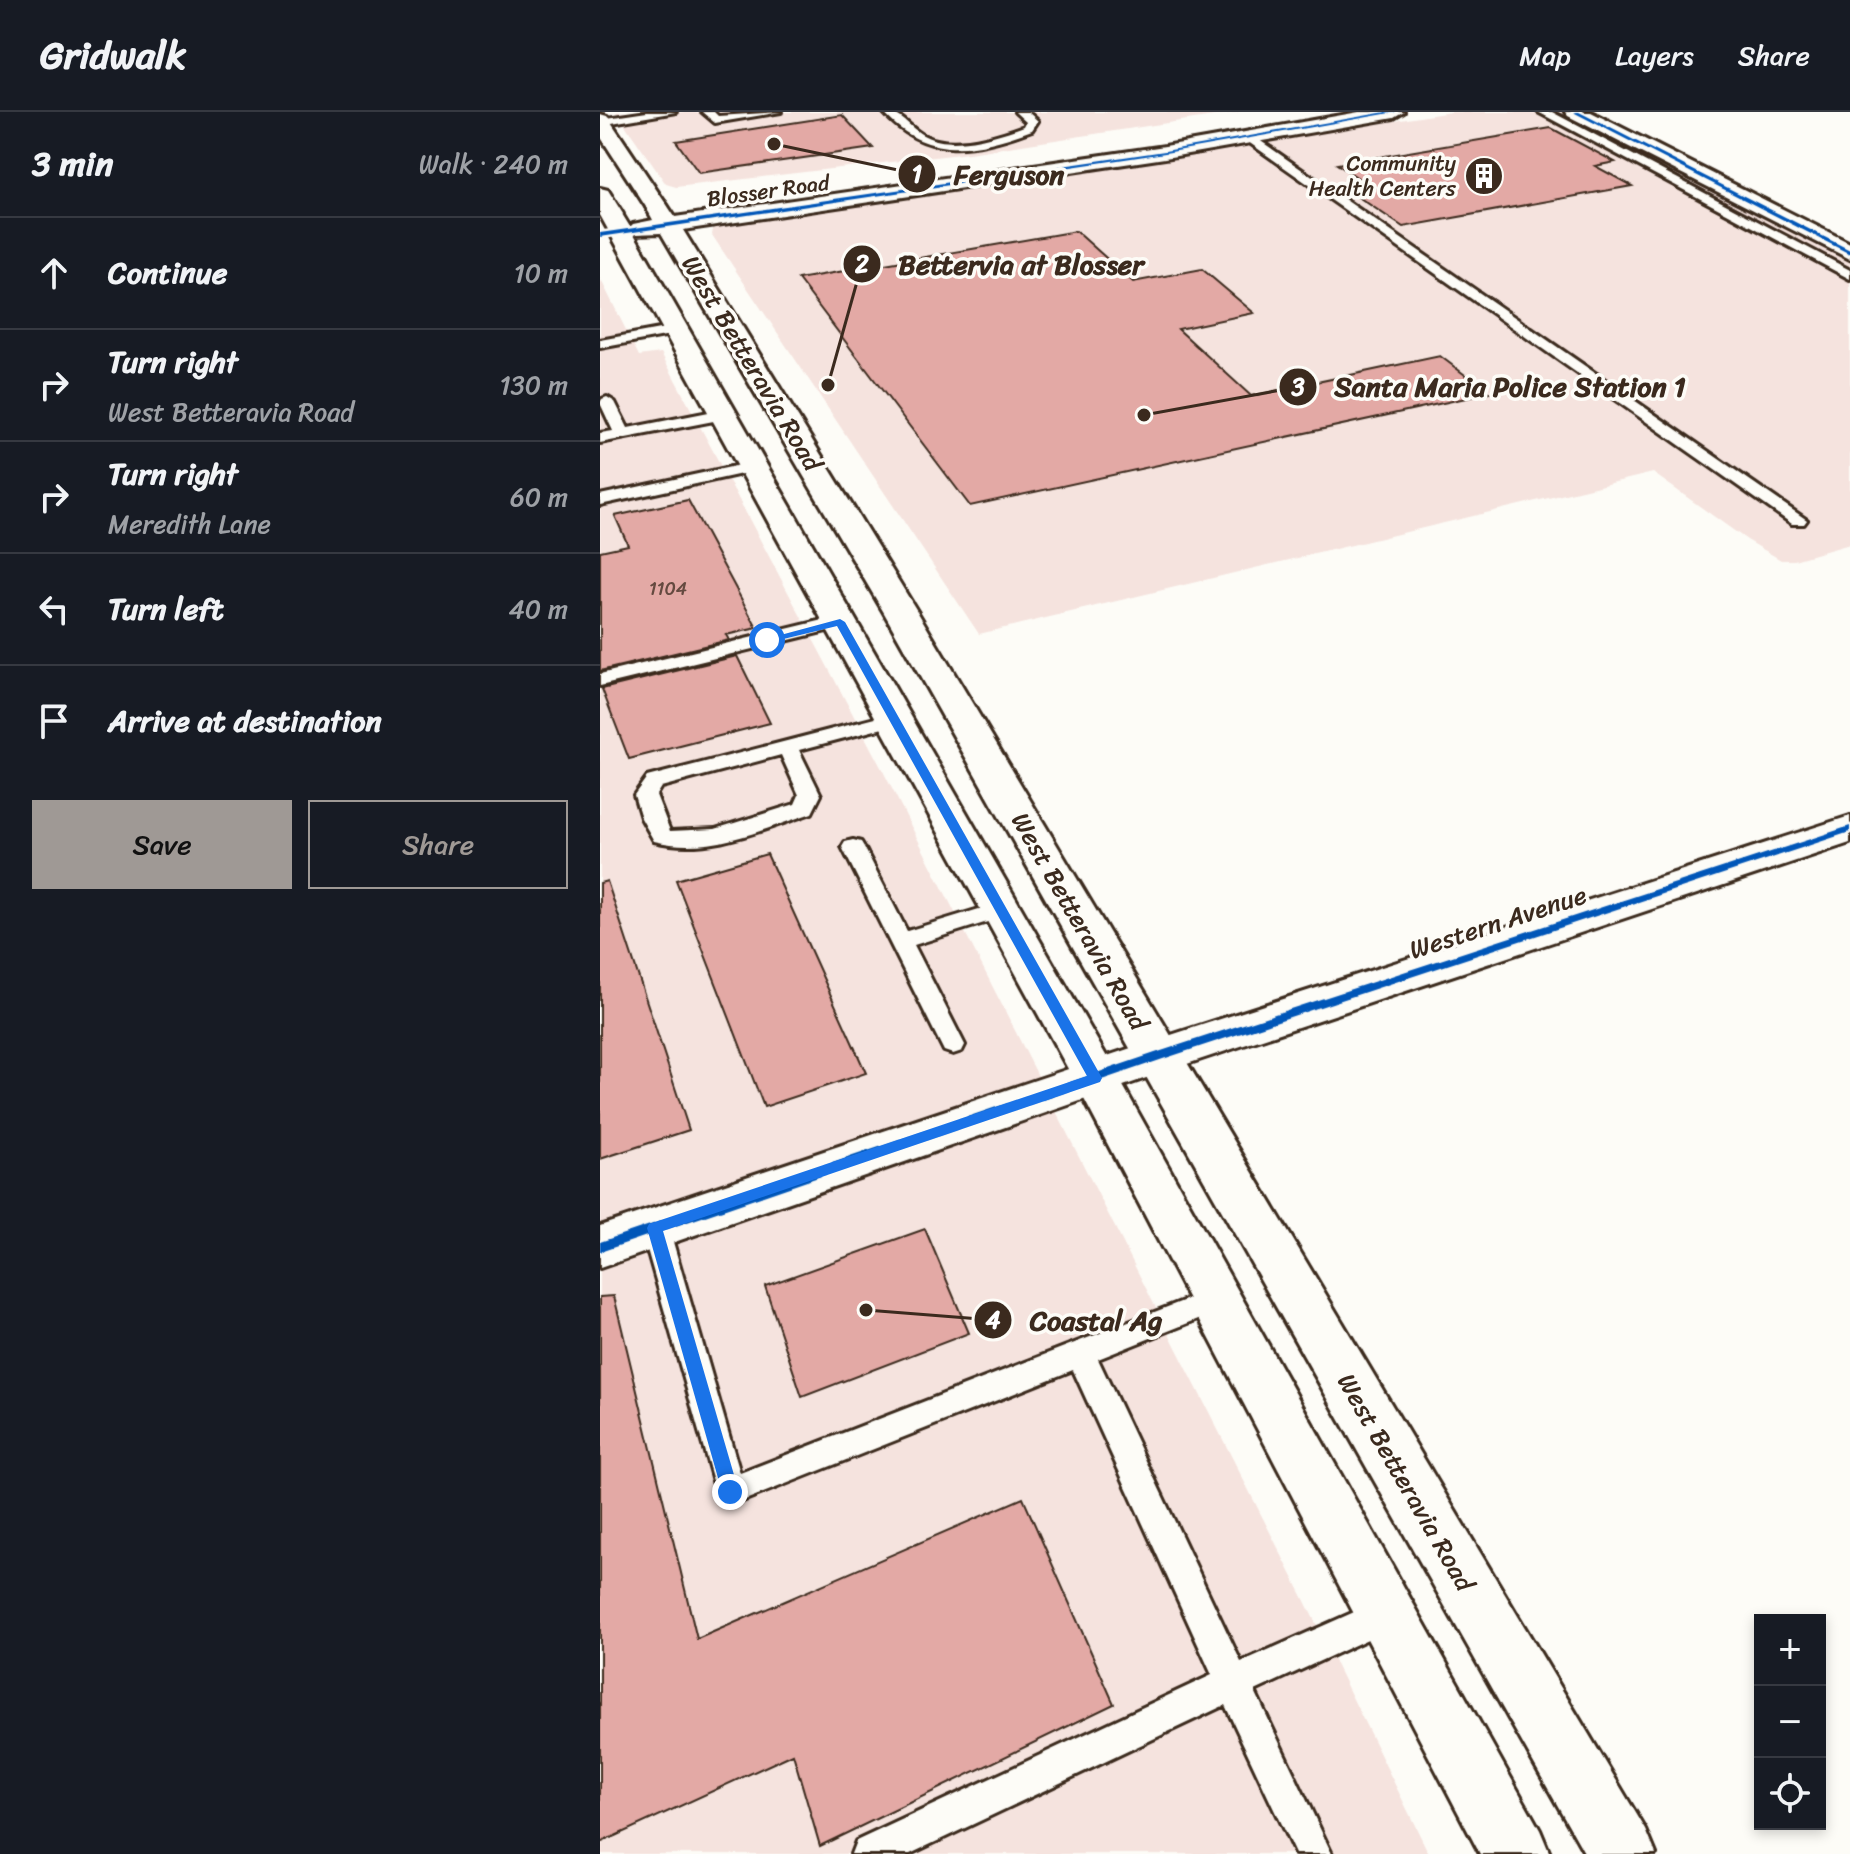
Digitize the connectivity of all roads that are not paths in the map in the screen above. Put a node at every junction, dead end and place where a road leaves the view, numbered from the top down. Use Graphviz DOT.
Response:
graph roads {
  1 [pos="670,112"];
  2 [pos="708,112"];
  3 [pos="775,112"];
  4 [pos="889,112"];
  5 [pos="1021,112"];
  6 [pos="1308,112"];
  7 [pos="1394,112"];
  8 [pos="1544,112"];
  9 [pos="1575,112"];
  10 [pos="734,115"];
  11 [pos="601,121"];
  12 [pos="1248,137"];
  13 [pos="623,218"];
  14 [pos="1850,252"];
  15 [pos="1850,275"];
  16 [pos="676,330"];
  17 [pos="600,344"];
  18 [pos="607,402"];
  19 [pos="724,414"];
  20 [pos="623,434"];
  21 [pos="600,438"];
  22 [pos="754,467"];
  23 [pos="600,500"];
  24 [pos="1798,520"];
  25 [pos="840,622"];
  26 [pos="600,680"];
  27 [pos="895,719"];
  28 [pos="787,747"];
  29 [pos="1850,829"];
  30 [pos="853,847"];
  31 [pos="1002,910"];
  32 [pos="900,941"];
  33 [pos="953,1045"];
  34 [pos="1159,1056"];
  35 [pos="1096,1078"];
  36 [pos="655,1228"];
  37 [pos="600,1247"];
  38 [pos="1216,1300"];
  39 [pos="1081,1354"];
  40 [pos="1386,1614"];
  41 [pos="1233,1683"];
  42 [pos="869,1854"];
  43 [pos="1314,1854"];
  44 [pos="1516,1854"];
  45 [pos="1622,1854"];
  1 -- 11 [label="lane"];
  2 -- 10 [label="lane"];
  3 -- 10 [label="lane"];
  4 -- 5 [label="lane"];
  6 -- 13 [label="main road, Blosser Road"];
  7 -- 12 [label="main road, Blosser Road"];
  8 -- 15 [label="lane"];
  9 -- 14 [label="main road"];
  11 -- 13 [label="main road, West Betteravia Road"];
  12 -- 13 [label="main road, Blosser Road"];
  12 -- 24 [label="lane"];
  13 -- 16 [label="main road, West Betteravia Road"];
  13 -- 34 [label="main road, West Betteravia Road"];
  16 -- 17 [label="lane"];
  16 -- 19 [label="main road, West Betteravia Road"];
  18 -- 20 [label="lane"];
  19 -- 20 [label="lane"];
  19 -- 22 [label="main road, West Betteravia Road"];
  20 -- 21 [label="lane"];
  22 -- 23 [label="lane"];
  22 -- 25 [label="main road, West Betteravia Road"];
  25 -- 26 [label="lane"];
  25 -- 27 [label="main road, West Betteravia Road"];
  27 -- 28 [label="lane"];
  27 -- 31 [label="main road, West Betteravia Road"];
  28 -- 28 [label="lane"];
  29 -- 34 [label="main road, Western Avenue"];
  30 -- 32 [label="lane"];
  31 -- 32 [label="lane"];
  31 -- 35 [label="main road, West Betteravia Road"];
  32 -- 33 [label="lane"];
  34 -- 35 [label="main road, Western Avenue"];
  34 -- 45 [label="main road, West Betteravia Road"];
  35 -- 36 [label="main road, Western Avenue"];
  35 -- 38 [label="main road, West Betteravia Road"];
  36 -- 37 [label="main road, Western Avenue"];
  36 -- 39 [label="lane"];
  38 -- 39 [label="lane"];
  38 -- 40 [label="main road, West Betteravia Road"];
  39 -- 41 [label="lane"];
  40 -- 41 [label="lane"];
  40 -- 44 [label="main road, West Betteravia Road"];
  41 -- 42 [label="lane"];
  41 -- 43 [label="lane"];
}
